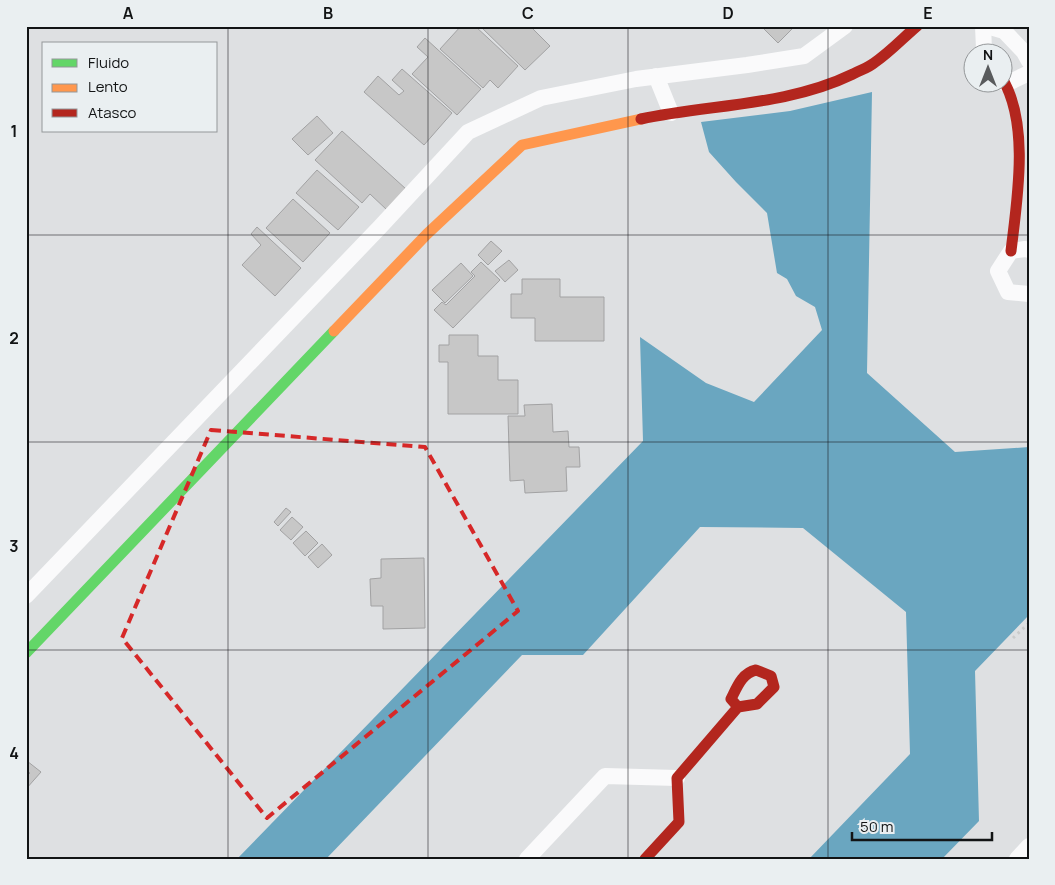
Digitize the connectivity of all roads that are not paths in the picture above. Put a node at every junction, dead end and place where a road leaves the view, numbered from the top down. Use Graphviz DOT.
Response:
graph roads {
  1 [pos="845,26"];
  2 [pos="917,26"];
  3 [pos="983,26"];
  4 [pos="987,26"];
  5 [pos="984,42"];
  6 [pos="1029,61"];
  7 [pos="1029,73"];
  8 [pos="656,76"];
  9 [pos="1012,78"];
  10 [pos="1008,92"];
  11 [pos="671,113"];
  12 [pos="1024,168"];
  13 [pos="1029,250"];
  14 [pos="1011,251"];
  15 [pos="1029,294"];
  16 [pos="26,596"];
  17 [pos="26,653"];
  18 [pos="738,707"];
  19 [pos="677,778"];
  20 [pos="1029,846"];
  21 [pos="526,859"];
  22 [pos="645,859"];
  23 [pos="1017,859"];
  1 -- 8 [label="street"];
  2 -- 11 [label="street"];
  3 -- 5 [label="street"];
  4 -- 6 [label="street"];
  7 -- 9 [label="street"];
  8 -- 11 [label="street"];
  8 -- 16 [label="street"];
  10 -- 12 [label="street"];
  11 -- 17 [label="street"];
  12 -- 14 [label="street"];
  13 -- 14 [label="street"];
  14 -- 15 [label="street"];
  18 -- 19 [label="street"];
  19 -- 21 [label="street"];
  19 -- 22 [label="street"];
  20 -- 23 [label="street"];
}
